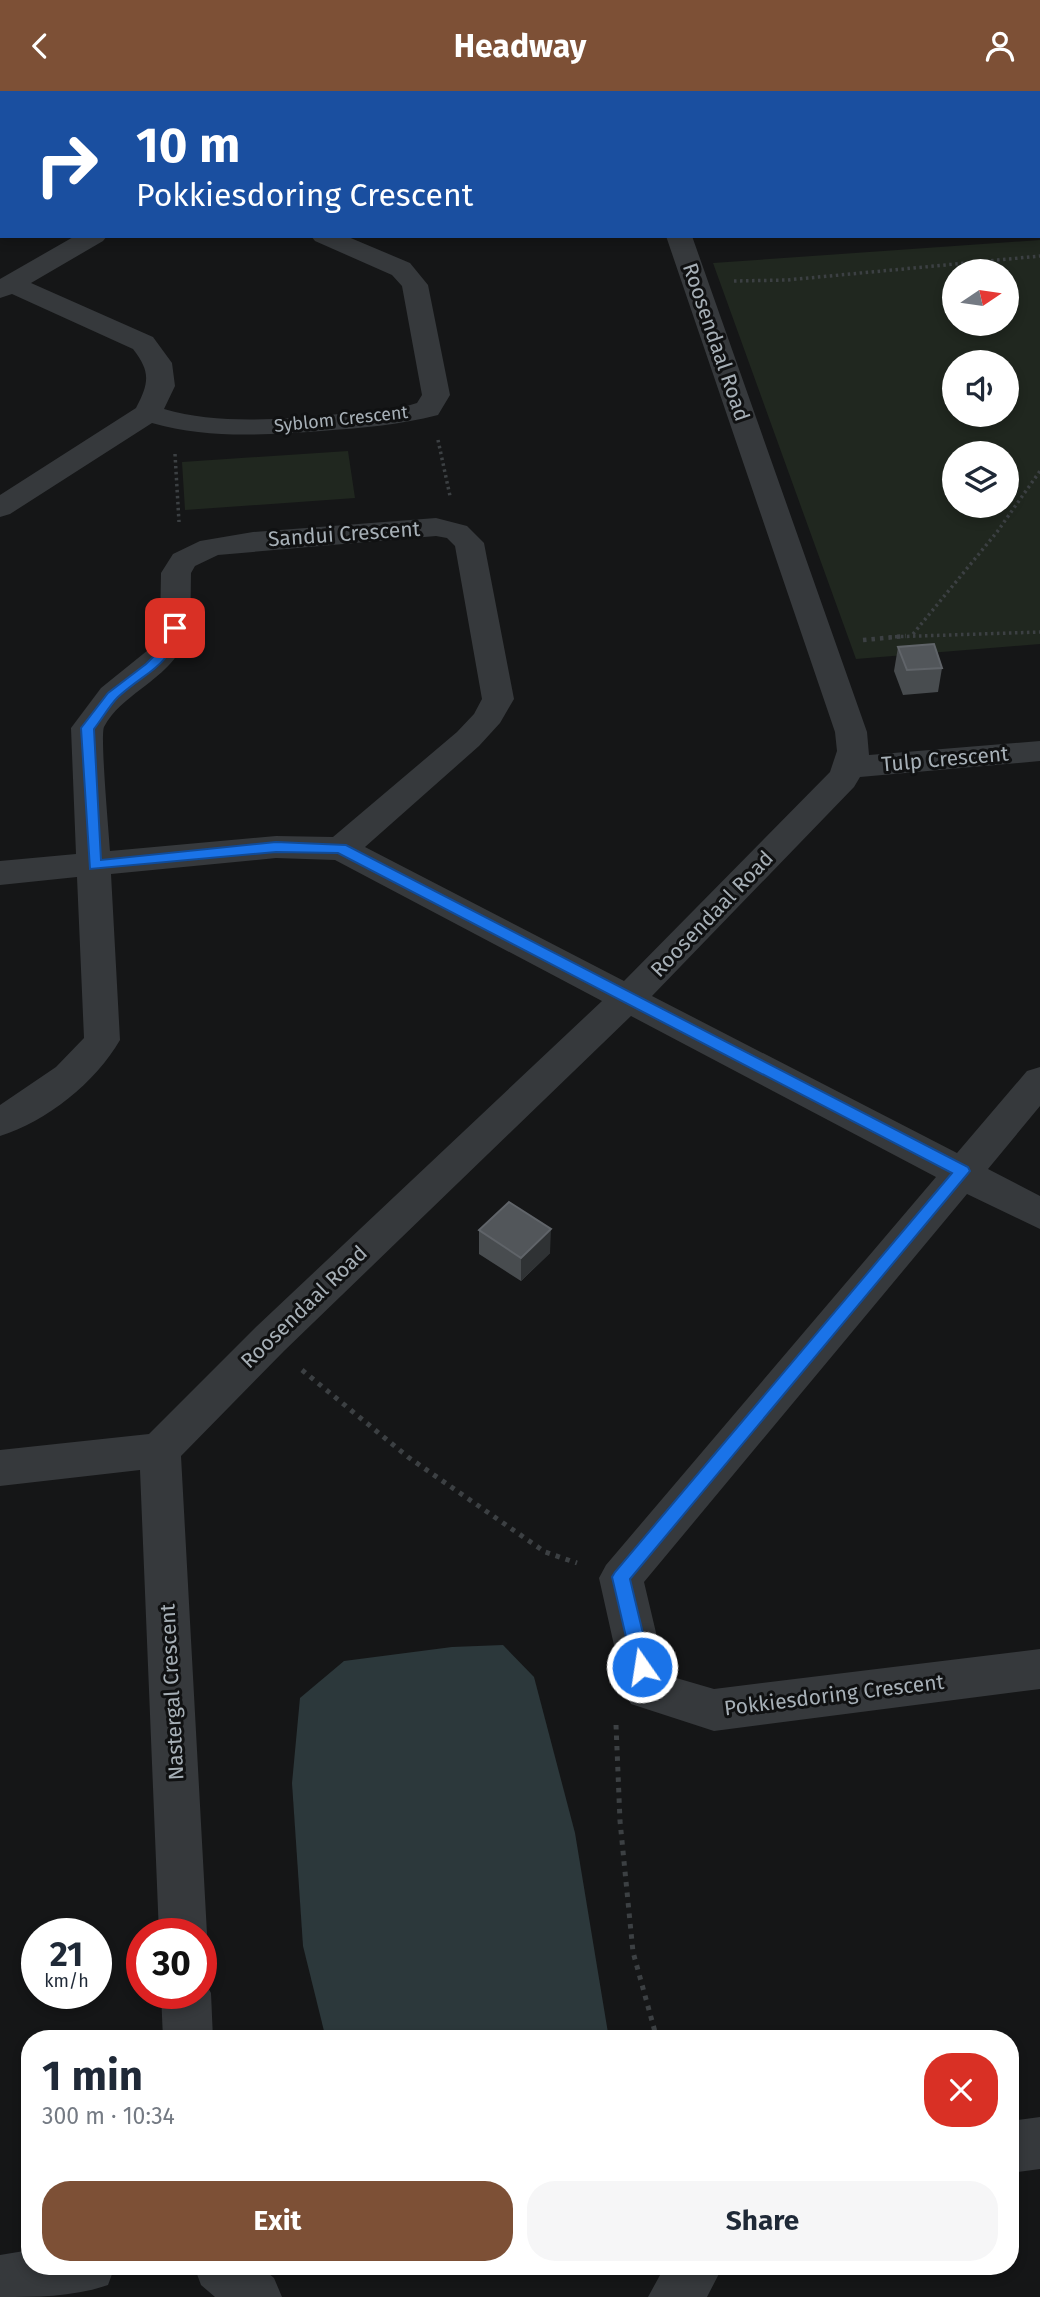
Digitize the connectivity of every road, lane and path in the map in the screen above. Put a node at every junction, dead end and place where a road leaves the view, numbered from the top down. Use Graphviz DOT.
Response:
graph roads {
  1 [pos="91,238"];
  2 [pos="329,238"];
  3 [pos="680,238"];
  4 [pos="1040,256"];
  5 [pos="695,281"];
  6 [pos="5,287"];
  7 [pos="428,409"];
  8 [pos="148,412"];
  9 [pos="186,424"];
  10 [pos="1040,471"];
  11 [pos="0,508"];
  12 [pos="457,532"];
  13 [pos="184,560"];
  14 [pos="1040,632"];
  15 [pos="912,635"];
  16 [pos="821,645"];
  17 [pos="1040,751"];
  18 [pos="850,767"];
  19 [pos="341,849"];
  20 [pos="94,865"];
  21 [pos="0,873"];
  22 [pos="629,997"];
  23 [pos="1040,1081"];
  24 [pos="0,1122"];
  25 [pos="962,1171"];
  26 [pos="1040,1214"];
  27 [pos="270,1339"];
  28 [pos="160,1450"];
  29 [pos="0,1468"];
  30 [pos="621,1577"];
  31 [pos="1040,1669"];
  32 [pos="647,1690"];
  33 [pos="182,1918"];
  34 [pos="187,2009"];
  35 [pos="188,2030"];
  36 [pos="655,2030"];
  37 [pos="1040,2143"];
  38 [pos="1019,2146"];
  39 [pos="39,2275"];
  40 [pos="230,2275"];
  41 [pos="690,2275"];
  42 [pos="0,2282"];
  43 [pos="256,2297"];
  44 [pos="675,2297"];
  1 -- 6 [label="street"];
  2 -- 7 [label="street, Syblom Crescent"];
  3 -- 5 [label="street, Roosendaal Road"];
  4 -- 5 [label="path"];
  5 -- 16 [label="street, Roosendaal Road"];
  6 -- 8 [label="street"];
  7 -- 9 [label="street, Syblom Crescent"];
  7 -- 12 [label="path"];
  8 -- 9 [label="street, Syblom Crescent"];
  8 -- 11 [label="street"];
  9 -- 13 [label="path"];
  10 -- 15 [label="path"];
  12 -- 13 [label="street, Sandui Crescent"];
  12 -- 19 [label="street"];
  13 -- 20 [label="street"];
  14 -- 15 [label="path"];
  15 -- 16 [label="path"];
  16 -- 18 [label="street, Roosendaal Road"];
  17 -- 18 [label="street, Tulp Crescent"];
  18 -- 22 [label="street, Roosendaal Road"];
  19 -- 20 [label="street"];
  19 -- 22 [label="street"];
  20 -- 21 [label="street"];
  20 -- 24 [label="street"];
  22 -- 25 [label="street"];
  22 -- 27 [label="street, Roosendaal Road"];
  23 -- 25 [label="street"];
  25 -- 26 [label="street"];
  25 -- 30 [label="street"];
  27 -- 28 [label="street, Roosendaal Road"];
  27 -- 30 [label="path"];
  28 -- 29 [label="street"];
  28 -- 33 [label="street, Nastergal Crescent"];
  30 -- 32 [label="street"];
  31 -- 32 [label="street, Pokkiesdoring Crescent"];
  32 -- 36 [label="path"];
  34 -- 35 [label="street"];
  37 -- 38 [label="street"];
  39 -- 42 [label="street"];
  40 -- 43 [label="street"];
  41 -- 44 [label="street"];
}
